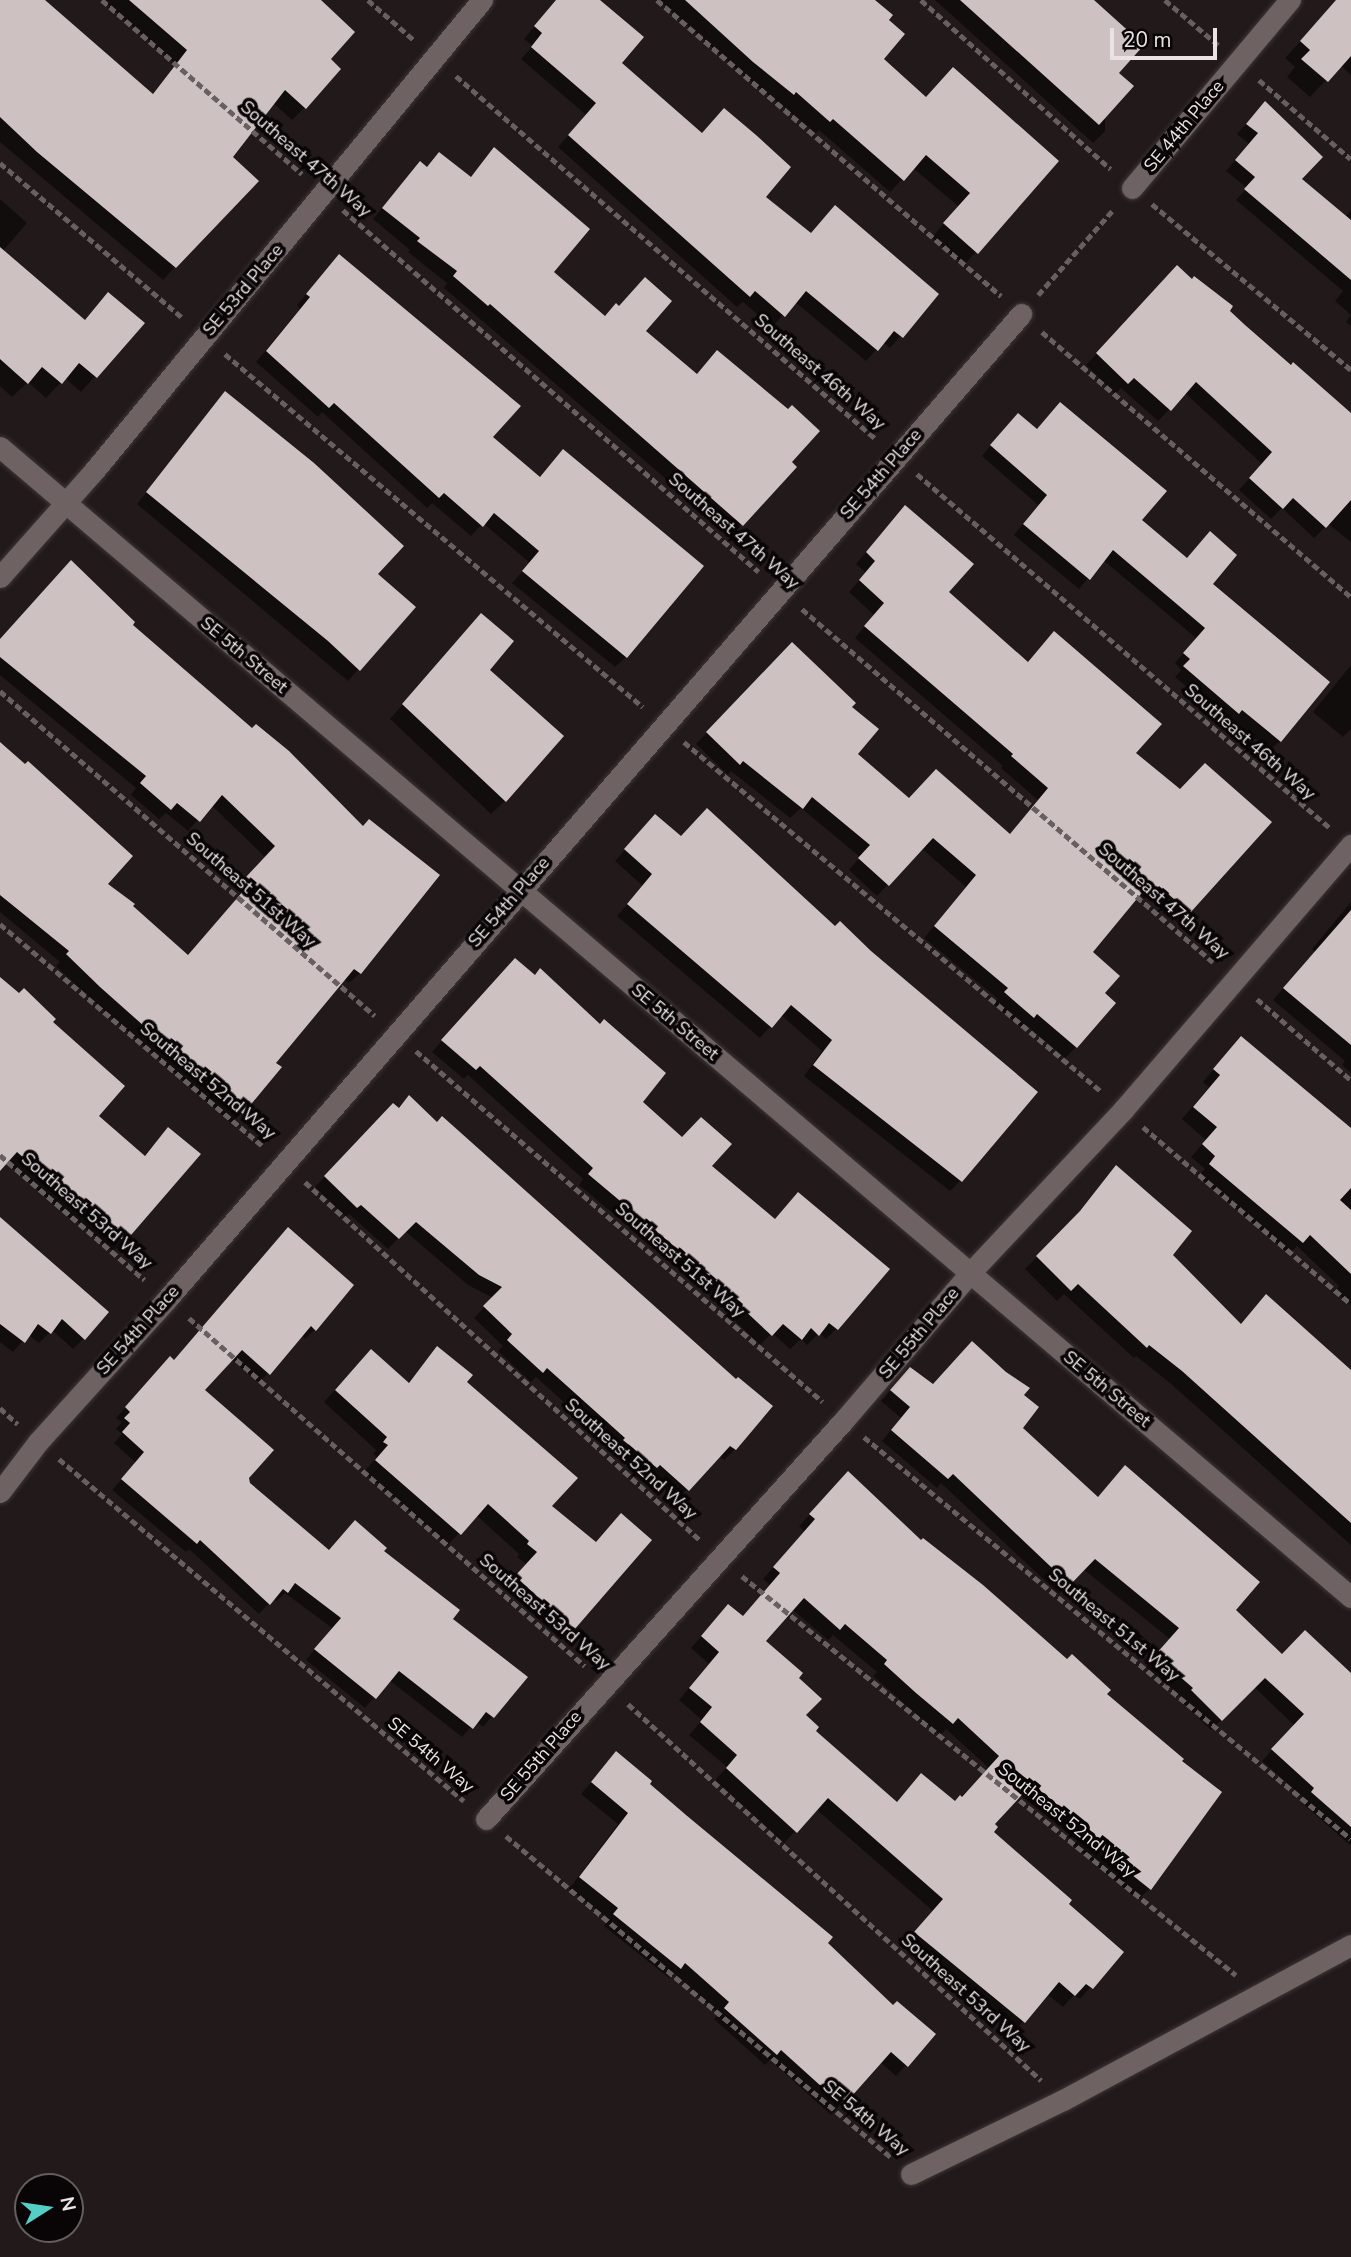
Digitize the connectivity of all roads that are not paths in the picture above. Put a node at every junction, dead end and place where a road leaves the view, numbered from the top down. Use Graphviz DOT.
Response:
graph roads {
  1 [pos="482,0"];
  2 [pos="1290,0"];
  3 [pos="1132,188"];
  4 [pos="1021,313"];
  5 [pos="0,447"];
  6 [pos="66,503"];
  7 [pos="0,577"];
  8 [pos="1351,846"];
  9 [pos="519,889"];
  10 [pos="970,1273"];
  11 [pos="0,1492"];
  12 [pos="1351,1597"];
  13 [pos="486,1819"];
  14 [pos="1351,1945"];
  15 [pos="911,2174"];
  1 -- 6 [label="street, SE 53rd Place"];
  2 -- 3 [label="street, SE 44th Place"];
  4 -- 9 [label="street, SE 54th Place"];
  5 -- 6 [label="street, SE 5th Street"];
  6 -- 7 [label="street, SE 53rd Place"];
  6 -- 9 [label="street, SE 5th Street"];
  8 -- 10 [label="street, SE 55th Place"];
  9 -- 10 [label="street, SE 5th Street"];
  9 -- 11 [label="street, SE 54th Place"];
  10 -- 12 [label="street, SE 5th Street"];
  10 -- 13 [label="street, SE 55th Place"];
  14 -- 15 [label="street"];
}
